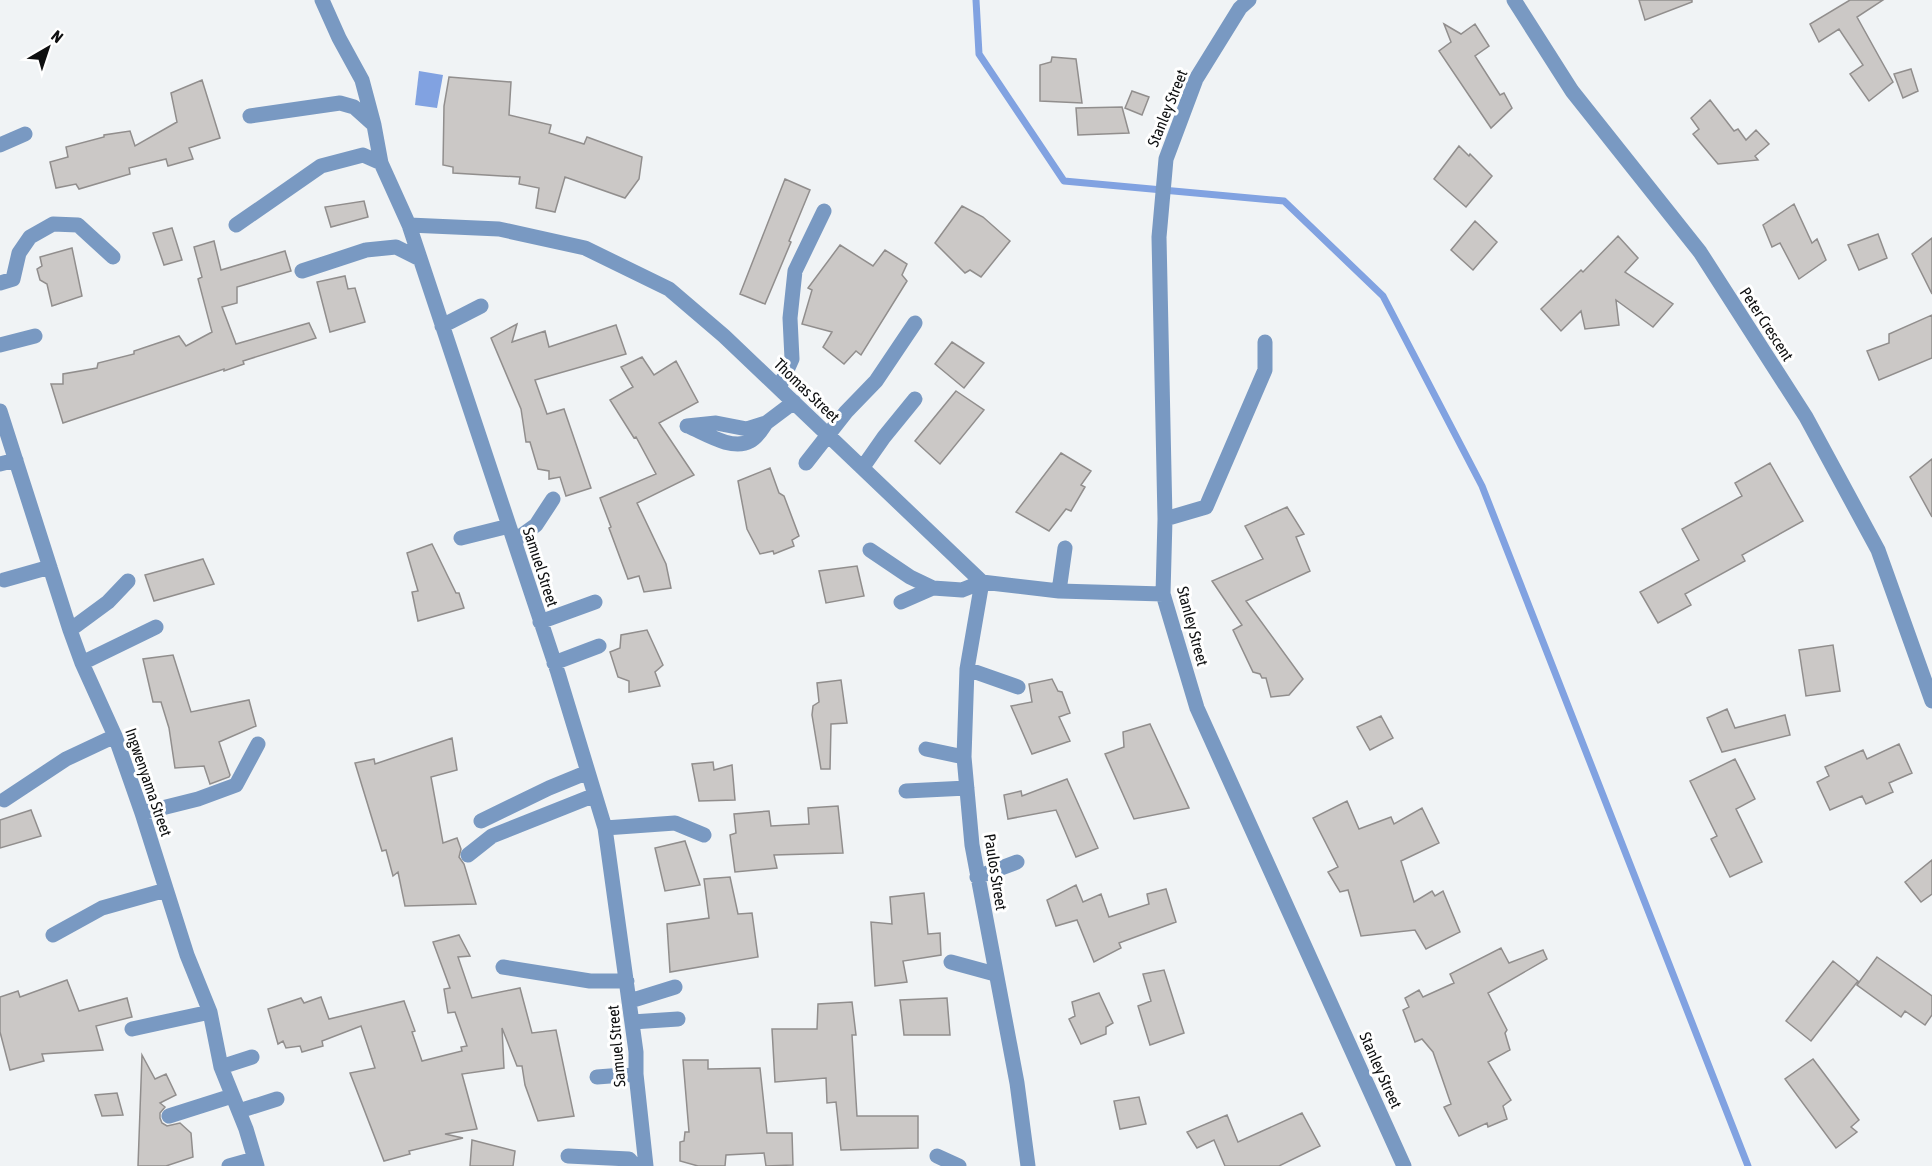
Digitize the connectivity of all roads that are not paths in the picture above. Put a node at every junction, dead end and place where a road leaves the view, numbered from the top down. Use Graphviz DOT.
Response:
graph roads {
  1 [pos="322,0"];
  2 [pos="1249,0"];
  3 [pos="1514,0"];
  4 [pos="250,116"];
  5 [pos="374,124"];
  6 [pos="25,134"];
  7 [pos="0,145"];
  8 [pos="381,163"];
  9 [pos="824,211"];
  10 [pos="236,225"];
  11 [pos="409,225"];
  12 [pos="113,256"];
  13 [pos="420,259"];
  14 [pos="302,271"];
  15 [pos="0,283"];
  16 [pos="481,306"];
  17 [pos="915,323"];
  18 [pos="442,326"];
  19 [pos="35,336"];
  20 [pos="1265,342"];
  21 [pos="0,345"];
  22 [pos="779,388"];
  23 [pos="915,399"];
  24 [pos="794,402"];
  25 [pos="0,411"];
  26 [pos="766,423"];
  27 [pos="829,435"];
  28 [pos="16,460"];
  29 [pos="806,463"];
  30 [pos="0,464"];
  31 [pos="863,467"];
  32 [pos="553,499"];
  33 [pos="1165,519"];
  34 [pos="509,526"];
  35 [pos="461,538"];
  36 [pos="514,542"];
  37 [pos="1065,548"];
  38 [pos="870,550"];
  39 [pos="50,567"];
  40 [pos="4,580"];
  41 [pos="128,581"];
  42 [pos="982,582"];
  43 [pos="933,588"];
  44 [pos="1059,591"];
  45 [pos="1163,594"];
  46 [pos="595,602"];
  47 [pos="901,602"];
  48 [pos="540,621"];
  49 [pos="156,627"];
  50 [pos="70,630"];
  51 [pos="598,646"];
  52 [pos="82,663"];
  53 [pos="554,663"];
  54 [pos="967,669"];
  55 [pos="1018,687"];
  56 [pos="1932,701"];
  57 [pos="115,736"];
  58 [pos="258,744"];
  59 [pos="926,749"];
  60 [pos="964,757"];
  61 [pos="588,772"];
  62 [pos="967,788"];
  63 [pos="906,791"];
  64 [pos="595,795"];
  65 [pos="4,800"];
  66 [pos="142,813"];
  67 [pos="481,821"];
  68 [pos="605,828"];
  69 [pos="704,835"];
  70 [pos="468,855"];
  71 [pos="1017,862"];
  72 [pos="977,877"];
  73 [pos="166,890"];
  74 [pos="53,935"];
  75 [pos="951,962"];
  76 [pos="503,967"];
  77 [pos="995,974"];
  78 [pos="627,981"];
  79 [pos="675,987"];
  80 [pos="630,1001"];
  81 [pos="210,1012"];
  82 [pos="678,1020"];
  83 [pos="632,1022"];
  84 [pos="132,1029"];
  85 [pos="252,1057"];
  86 [pos="221,1067"];
  87 [pos="636,1074"];
  88 [pos="597,1077"];
  89 [pos="232,1096"];
  90 [pos="277,1099"];
  91 [pos="239,1111"];
  92 [pos="169,1116"];
  93 [pos="567,1156"];
  94 [pos="937,1156"];
  95 [pos="255,1162"];
  96 [pos="229,1166"];
  97 [pos="635,1166"];
  98 [pos="646,1166"];
  99 [pos="959,1166"];
  100 [pos="1028,1166"];
  101 [pos="1404,1166"];
  1 -- 5 [label="street, Samuel Street"];
  2 -- 33 [label="street, Stanley Street"];
  3 -- 56 [label="street, Peter Crescent"];
  4 -- 5 [label="street"];
  5 -- 8 [label="street, Samuel Street"];
  6 -- 7 [label="street"];
  8 -- 10 [label="street"];
  8 -- 11 [label="street, Samuel Street"];
  9 -- 22 [label="street"];
  11 -- 13 [label="street, Samuel Street"];
  11 -- 22 [label="street, Thomas Street"];
  12 -- 15 [label="street"];
  13 -- 14 [label="street"];
  13 -- 18 [label="street, Samuel Street"];
  16 -- 18 [label="street"];
  17 -- 27 [label="street"];
  18 -- 34 [label="street, Samuel Street"];
  19 -- 21 [label="street"];
  20 -- 33 [label="street"];
  22 -- 24 [label="street, Thomas Street"];
  23 -- 31 [label="street"];
  24 -- 26 [label="street"];
  24 -- 27 [label="street, Thomas Street"];
  25 -- 28 [label="street, Ingwenyama Street"];
  27 -- 29 [label="street"];
  27 -- 31 [label="street, Thomas Street"];
  28 -- 30 [label="street"];
  28 -- 39 [label="street, Ingwenyama Street"];
  31 -- 42 [label="street, Thomas Street"];
  32 -- 36 [label="street"];
  33 -- 45 [label="street, Stanley Street"];
  34 -- 35 [label="street"];
  34 -- 36 [label="street, Samuel Street"];
  36 -- 48 [label="street, Samuel Street"];
  37 -- 44 [label="street"];
  38 -- 43 [label="street"];
  39 -- 40 [label="street"];
  39 -- 50 [label="street, Ingwenyama Street"];
  41 -- 50 [label="street"];
  42 -- 43 [label="street"];
  42 -- 44 [label="street"];
  42 -- 54 [label="street, Paulos Street"];
  43 -- 47 [label="street"];
  44 -- 45 [label="street"];
  45 -- 101 [label="street, Stanley Street"];
  46 -- 48 [label="street"];
  48 -- 53 [label="street, Samuel Street"];
  49 -- 52 [label="street"];
  50 -- 52 [label="street, Ingwenyama Street"];
  51 -- 53 [label="street"];
  52 -- 57 [label="street, Ingwenyama Street"];
  53 -- 61 [label="street, Samuel Street"];
  54 -- 55 [label="street"];
  54 -- 60 [label="street, Paulos Street"];
  57 -- 65 [label="street"];
  57 -- 66 [label="street, Ingwenyama Street"];
  58 -- 66 [label="street"];
  59 -- 60 [label="street"];
  60 -- 62 [label="street, Paulos Street"];
  61 -- 64 [label="street, Samuel Street"];
  61 -- 67 [label="street"];
  62 -- 63 [label="street"];
  62 -- 72 [label="street, Paulos Street"];
  64 -- 68 [label="street, Samuel Street"];
  64 -- 70 [label="street"];
  66 -- 73 [label="street, Ingwenyama Street"];
  68 -- 69 [label="street"];
  68 -- 78 [label="street, Samuel Street"];
  71 -- 72 [label="street"];
  72 -- 77 [label="street, Paulos Street"];
  73 -- 74 [label="street"];
  73 -- 81 [label="street, Ingwenyama Street"];
  75 -- 77 [label="street"];
  76 -- 78 [label="street"];
  77 -- 100 [label="street, Paulos Street"];
  78 -- 80 [label="street, Samuel Street"];
  79 -- 80 [label="street"];
  80 -- 83 [label="street, Samuel Street"];
  81 -- 84 [label="street"];
  81 -- 86 [label="street, Ingwenyama Street"];
  82 -- 83 [label="street"];
  83 -- 87 [label="street, Samuel Street"];
  85 -- 86 [label="street"];
  86 -- 89 [label="street, Ingwenyama Street"];
  87 -- 88 [label="street"];
  87 -- 98 [label="street, Samuel Street"];
  89 -- 91 [label="street, Ingwenyama Street"];
  89 -- 92 [label="street"];
  90 -- 91 [label="street"];
  91 -- 95 [label="street, Ingwenyama Street"];
  93 -- 97 [label="street"];
  94 -- 99 [label="street"];
  95 -- 96 [label="street"];
}
